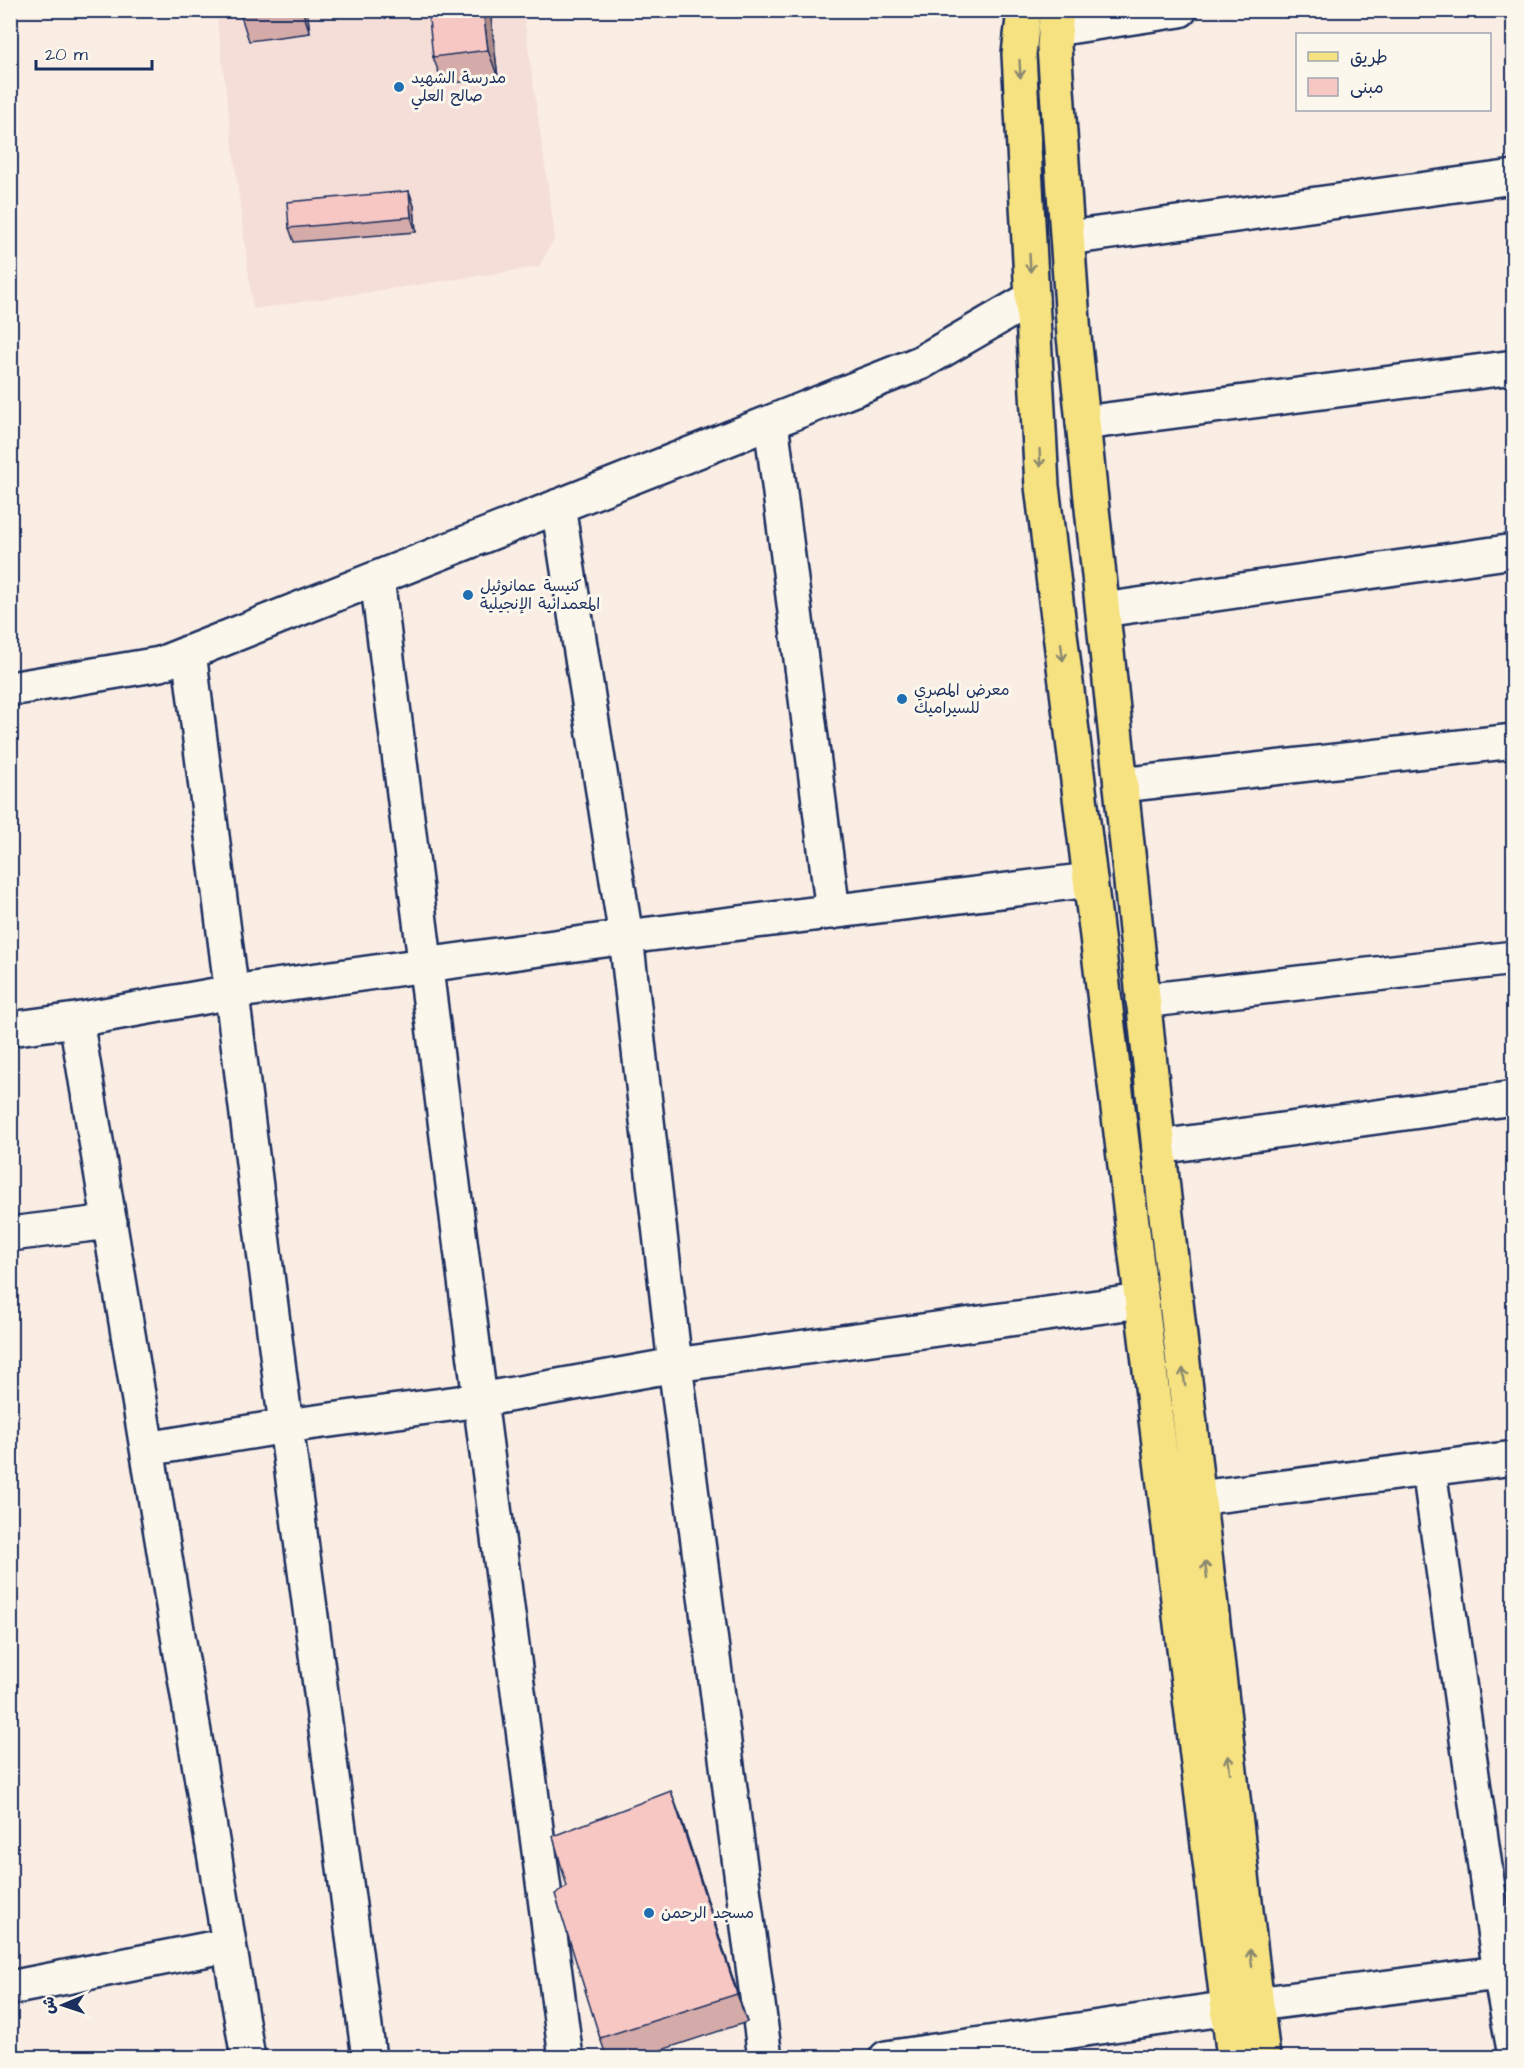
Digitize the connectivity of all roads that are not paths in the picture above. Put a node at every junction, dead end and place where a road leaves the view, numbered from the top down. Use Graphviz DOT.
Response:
graph roads {
  1 [pos="1024,10"];
  2 [pos="1180,10"];
  3 [pos="1056,20"];
  4 [pos="1514,177"];
  5 [pos="1068,238"];
  6 [pos="1032,298"];
  7 [pos="1514,367"];
  8 [pos="771,422"];
  9 [pos="1083,423"];
  10 [pos="558,506"];
  11 [pos="1514,551"];
  12 [pos="376,578"];
  13 [pos="1102,610"];
  14 [pos="189,652"];
  15 [pos="10,689"];
  16 [pos="1514,741"];
  17 [pos="1121,785"];
  18 [pos="1090,880"];
  19 [pos="833,912"];
  20 [pos="626,937"];
  21 [pos="1514,958"];
  22 [pos="427,966"];
  23 [pos="232,992"];
  24 [pos="1143,1001"];
  25 [pos="76,1020"];
  26 [pos="10,1029"];
  27 [pos="1514,1098"];
  28 [pos="1159,1148"];
  29 [pos="110,1222"];
  30 [pos="10,1234"];
  31 [pos="1142,1301"];
  32 [pos="675,1365"];
  33 [pos="480,1400"];
  34 [pos="286,1426"];
  35 [pos="147,1449"];
  36 [pos="1514,1458"];
  37 [pos="1429,1470"];
  38 [pos="1198,1498"];
  39 [pos="229,1945"];
  40 [pos="1507,1972"];
  41 [pos="10,1988"];
  42 [pos="1242,2006"];
  43 [pos="1514,2050"];
  44 [pos="248,2058"];
  45 [pos="369,2058"];
  46 [pos="566,2058"];
  47 [pos="765,2058"];
  48 [pos="886,2058"];
  49 [pos="1234,2058"];
  50 [pos="1263,2058"];
  1 -- 6 [label="main road, one-way"];
  2 -- 3 [label="street"];
  3 -- 5 [label="main road"];
  4 -- 5 [label="street"];
  5 -- 9 [label="main road"];
  6 -- 8 [label="street"];
  6 -- 18 [label="main road, one-way"];
  7 -- 9 [label="street"];
  8 -- 10 [label="street"];
  8 -- 19 [label="street"];
  9 -- 13 [label="main road"];
  10 -- 12 [label="street"];
  10 -- 20 [label="street"];
  11 -- 13 [label="street"];
  12 -- 14 [label="street"];
  12 -- 22 [label="street"];
  13 -- 17 [label="main road"];
  14 -- 15 [label="street"];
  14 -- 23 [label="street"];
  16 -- 17 [label="street"];
  17 -- 24 [label="main road"];
  18 -- 19 [label="street"];
  18 -- 31 [label="main road"];
  19 -- 20 [label="street"];
  20 -- 22 [label="street"];
  20 -- 32 [label="street"];
  21 -- 24 [label="street"];
  22 -- 23 [label="street"];
  22 -- 33 [label="street"];
  23 -- 25 [label="street"];
  23 -- 34 [label="street"];
  24 -- 28 [label="main road"];
  25 -- 26 [label="street"];
  25 -- 29 [label="street"];
  27 -- 28 [label="street"];
  38 -- 28 [label="main road, one-way"];
  29 -- 30 [label="street"];
  29 -- 35 [label="street"];
  31 -- 32 [label="street"];
  31 -- 42 [label="main road"];
  32 -- 33 [label="street"];
  32 -- 47 [label="street"];
  33 -- 34 [label="street"];
  33 -- 46 [label="street"];
  34 -- 35 [label="street"];
  34 -- 45 [label="street"];
  35 -- 39 [label="street"];
  36 -- 37 [label="street"];
  37 -- 38 [label="street"];
  37 -- 40 [label="street"];
  42 -- 38 [label="main road, one-way"];
  39 -- 41 [label="street"];
  39 -- 44 [label="street"];
  40 -- 42 [label="street"];
  40 -- 43 [label="street"];
  42 -- 48 [label="street"];
  42 -- 49 [label="main road"];
  42 -- 50 [label="main road"];
}
